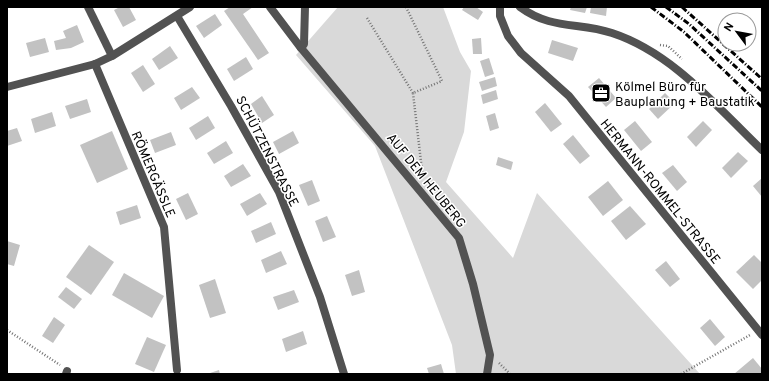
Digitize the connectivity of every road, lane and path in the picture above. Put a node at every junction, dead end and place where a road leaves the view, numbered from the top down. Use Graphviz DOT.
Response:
graph roads {
  1 [pos="88,7"];
  2 [pos="190,7"];
  3 [pos="270,7"];
  4 [pos="305,7"];
  5 [pos="406,7"];
  6 [pos="500,7"];
  7 [pos="520,7"];
  8 [pos="177,16"];
  9 [pos="367,18"];
  10 [pos="302,48"];
  11 [pos="112,56"];
  12 [pos="95,64"];
  13 [pos="7,87"];
  14 [pos="413,93"];
  15 [pos="762,150"];
  16 [pos="425,195"];
  17 [pos="7,330"];
  18 [pos="760,333"];
  19 [pos="177,370"];
  20 [pos="67,372"];
  21 [pos="344,374"];
  22 [pos="487,374"];
  23 [pos="681,374"];
  1 -- 11 [label="street"];
  2 -- 8 [label="street"];
  3 -- 10 [label="street, AUF DEM HEUBERG"];
  4 -- 10 [label="street"];
  5 -- 14 [label="path"];
  6 -- 18 [label="street, HERMANN-ROMMEL-STRASSE"];
  7 -- 15 [label="street"];
  8 -- 11 [label="street"];
  8 -- 21 [label="street, SCHÜTZENSTRASSE"];
  9 -- 14 [label="path"];
  10 -- 16 [label="street, AUF DEM HEUBERG"];
  11 -- 12 [label="street"];
  12 -- 13 [label="street"];
  12 -- 19 [label="street, RÖMERGÄSSLE"];
  14 -- 16 [label="path"];
  16 -- 22 [label="street, AUF DEM HEUBERG"];
  17 -- 20 [label="path"];
  18 -- 23 [label="path"];
}
